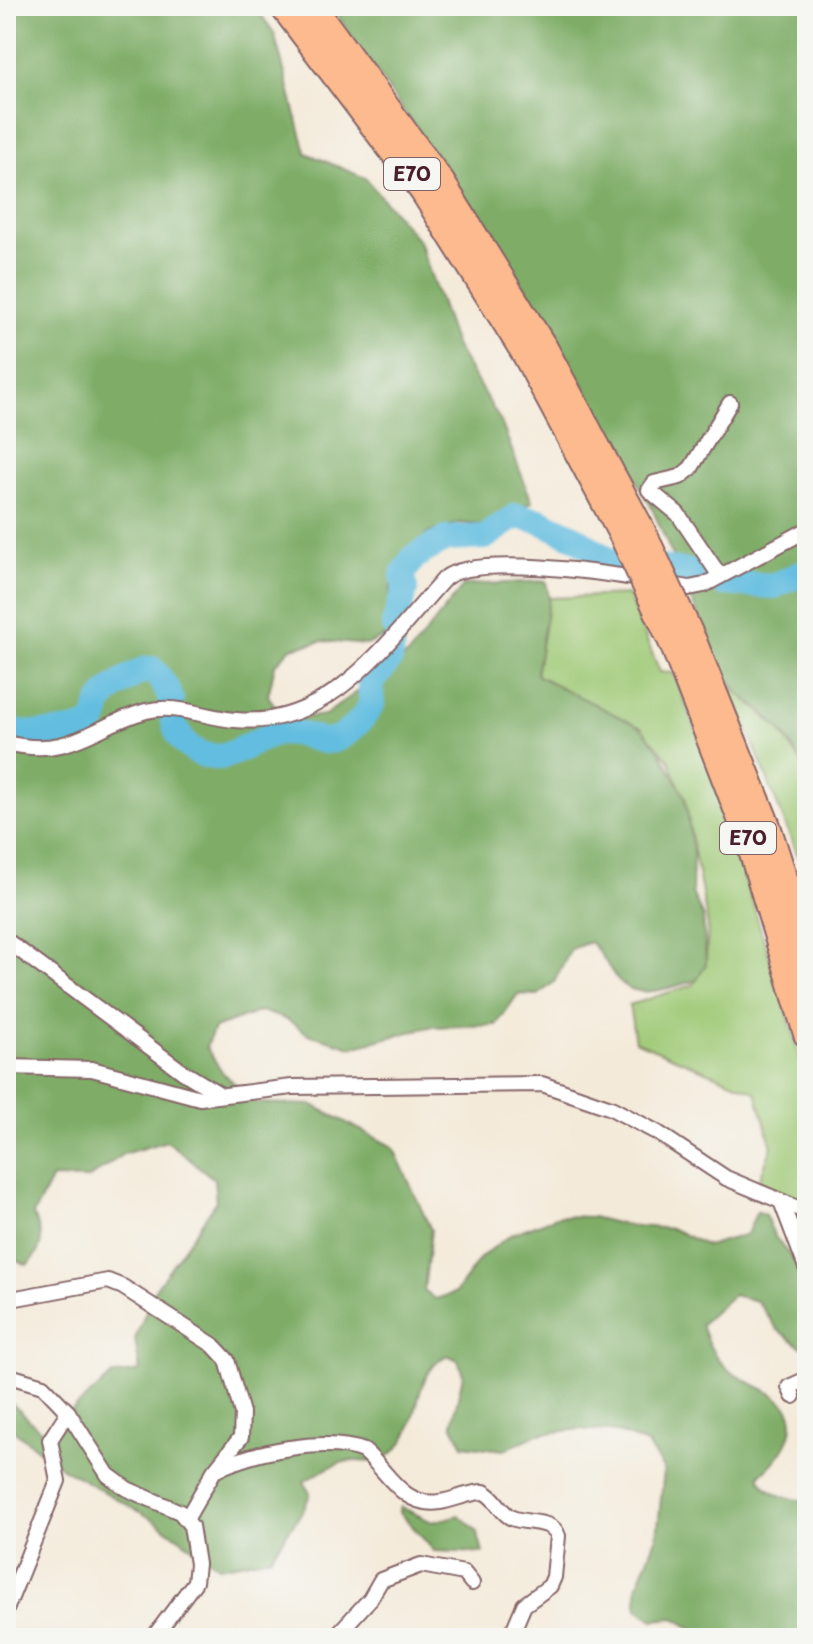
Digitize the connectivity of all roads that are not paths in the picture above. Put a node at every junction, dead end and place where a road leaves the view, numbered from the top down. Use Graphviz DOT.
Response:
graph roads {
  1 [pos="283,6"];
  2 [pos="312,6"];
  3 [pos="534,350"];
  4 [pos="730,403"];
  5 [pos="807,530"];
  6 [pos="720,576"];
  7 [pos="684,644"];
  8 [pos="6,743"];
  9 [pos="6,940"];
  10 [pos="807,950"];
  11 [pos="807,1034"];
  12 [pos="6,1067"];
  13 [pos="221,1095"];
  14 [pos="785,1204"];
  15 [pos="807,1212"];
  16 [pos="807,1270"];
  17 [pos="6,1300"];
  18 [pos="6,1375"];
  19 [pos="807,1379"];
  20 [pos="793,1396"];
  21 [pos="68,1412"];
  22 [pos="214,1471"];
  23 [pos="187,1518"];
  24 [pos="472,1583"];
  25 [pos="6,1610"];
  26 [pos="153,1638"];
  27 [pos="334,1638"];
  28 [pos="510,1638"];
  1 -- 3 [label="highway, E70"];
  2 -- 3 [label="highway, E70"];
  3 -- 7 [label="highway, E70, bridge"];
  4 -- 6 [label="street"];
  5 -- 6 [label="street"];
  6 -- 8 [label="street"];
  7 -- 10 [label="highway, E70"];
  7 -- 11 [label="highway, E70"];
  9 -- 13 [label="street"];
  12 -- 13 [label="street"];
  13 -- 14 [label="street"];
  14 -- 15 [label="street"];
  14 -- 16 [label="street"];
  17 -- 22 [label="street"];
  18 -- 21 [label="street"];
  19 -- 20 [label="street"];
  21 -- 23 [label="street"];
  21 -- 25 [label="street"];
  22 -- 23 [label="street"];
  22 -- 28 [label="street"];
  23 -- 26 [label="street"];
  24 -- 27 [label="street"];
}
